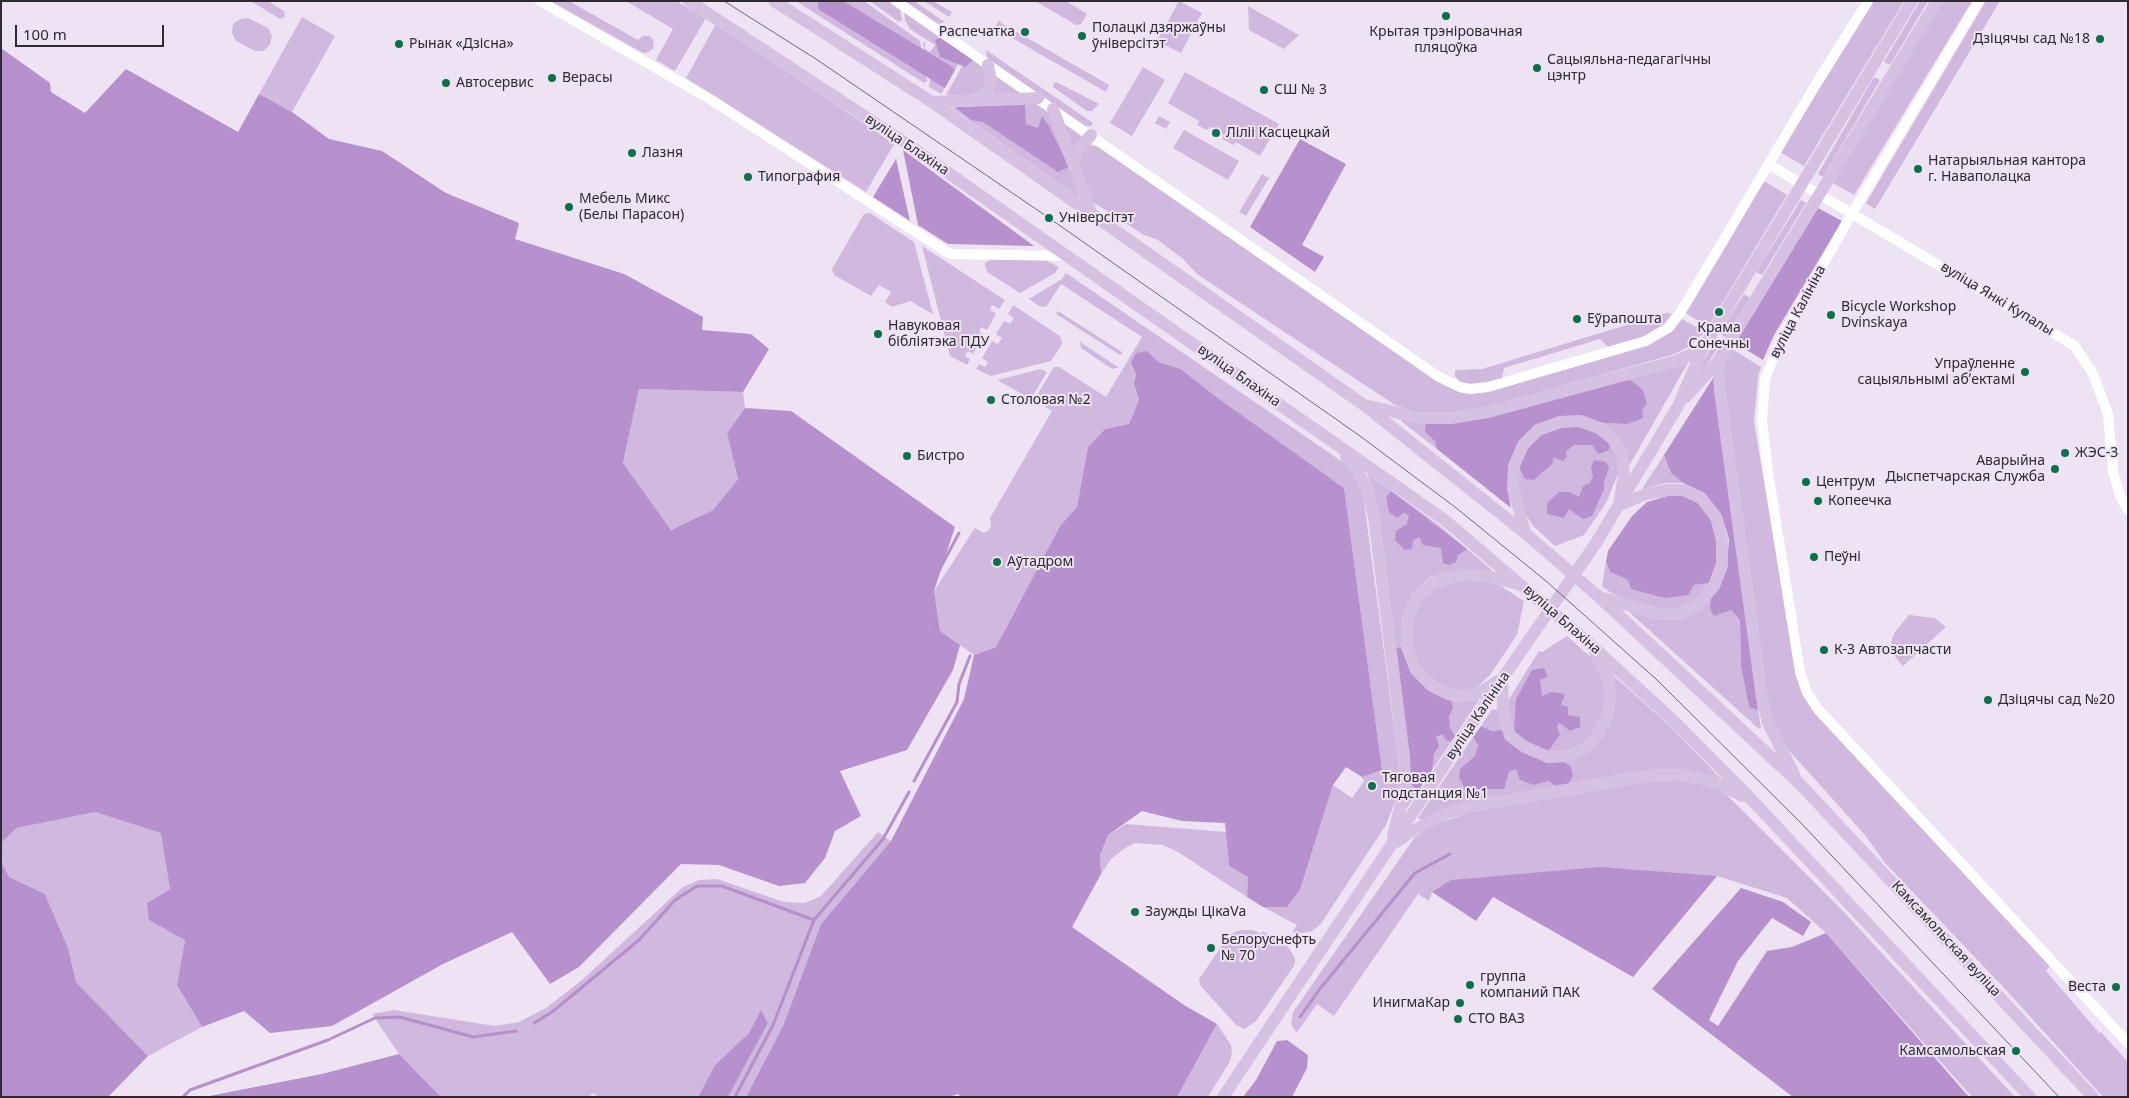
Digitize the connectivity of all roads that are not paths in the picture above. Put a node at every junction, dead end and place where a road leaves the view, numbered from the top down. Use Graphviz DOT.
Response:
graph roads {
  1 [pos="540,1"];
  2 [pos="689,1"];
  3 [pos="774,1"];
  4 [pos="896,1"];
  5 [pos="1868,1"];
  6 [pos="1912,1"];
  7 [pos="1937,1"];
  8 [pos="1979,1"];
  9 [pos="988,65"];
  10 [pos="1872,69"];
  11 [pos="1890,80"];
  12 [pos="1038,98"];
  13 [pos="974,100"];
  14 [pos="932,102"];
  15 [pos="1054,109"];
  16 [pos="1091,135"];
  17 [pos="1768,164"];
  18 [pos="1074,166"];
  19 [pos="1803,184"];
  20 [pos="1820,194"];
  21 [pos="1852,213"];
  22 [pos="1092,215"];
  23 [pos="1066,256"];
  24 [pos="1743,282"];
  25 [pos="1760,292"];
  26 [pos="1702,350"];
  27 [pos="1718,361"];
  28 [pos="1364,405"];
  29 [pos="1678,406"];
  30 [pos="1333,442"];
  31 [pos="1620,505"];
  32 [pos="2128,510"];
  33 [pos="1525,533"];
  34 [pos="1521,585"];
  35 [pos="1599,597"];
  36 [pos="1590,644"];
  37 [pos="1502,679"];
  38 [pos="1798,783"];
  39 [pos="1751,799"];
  40 [pos="1390,847"];
  41 [pos="2128,1043"];
  42 [pos="1223,1097"];
  43 [pos="2030,1097"];
  44 [pos="2093,1097"];
  1 -- 23 [label="street"];
  2 -- 23 [label="main road, вуліца Блахіна"];
  3 -- 14 [label="main road"];
  4 -- 9 [label="street"];
  5 -- 17 [label="street"];
  6 -- 10 [label="main road, вуліца Калініна"];
  7 -- 11 [label="main road, вуліца Калініна"];
  8 -- 21 [label="street, вуліца Калініна"];
  9 -- 12 [label="street"];
  9 -- 13 [label="main road"];
  10 -- 11 [label="main road"];
  10 -- 19 [label="main road, вуліца Калініна"];
  11 -- 20 [label="main road, вуліца Калініна"];
  12 -- 13 [label="main road"];
  12 -- 15 [label="street"];
  13 -- 14 [label="main road"];
  14 -- 22 [label="main road"];
  15 -- 16 [label="street"];
  15 -- 18 [label="main road"];
  16 -- 17 [label="street"];
  16 -- 18 [label="main road"];
  17 -- 19 [label="street, вуліца Янкі Купалы"];
  18 -- 22 [label="main road"];
  19 -- 20 [label="street, вуліца Янкі Купалы"];
  19 -- 24 [label="main road, вуліца Калініна"];
  20 -- 21 [label="street, вуліца Янкі Купалы"];
  20 -- 25 [label="main road, вуліца Калініна"];
  21 -- 32 [label="street, вуліца Янкі Купалы"];
  21 -- 41 [label="street, вуліца Калініна"];
  22 -- 28 [label="main road"];
  23 -- 30 [label="main road, вуліца Блахіна"];
  24 -- 25 [label="main road"];
  24 -- 26 [label="main road, вуліца Калініна"];
  25 -- 27 [label="main road, вуліца Калініна"];
  26 -- 28 [label="main road"];
  26 -- 29 [label="main road, вуліца Калініна"];
  27 -- 29 [label="main road, вуліца Калініна"];
  27 -- 38 [label="main road"];
  28 -- 33 [label="main road"];
  29 -- 31 [label="main road, вуліца Калініна"];
  30 -- 34 [label="main road, вуліца Блахіна"];
  30 -- 40 [label="main road"];
  31 -- 33 [label="main road"];
  31 -- 35 [label="main road"];
  31 -- 37 [label="main road, вуліца Калініна"];
  33 -- 35 [label="main road"];
  34 -- 36 [label="main road, вуліца Блахіна"];
  34 -- 37 [label="main road"];
  35 -- 38 [label="main road"];
  36 -- 37 [label="main road"];
  36 -- 39 [label="main road, вуліца Блахіна"];
  37 -- 40 [label="main road, вуліца Калініна"];
  38 -- 44 [label="main road, Камсамольская вуліца"];
  39 -- 40 [label="main road"];
  39 -- 43 [label="main road"];
  40 -- 42 [label="main road, вуліца Калініна"];
}
